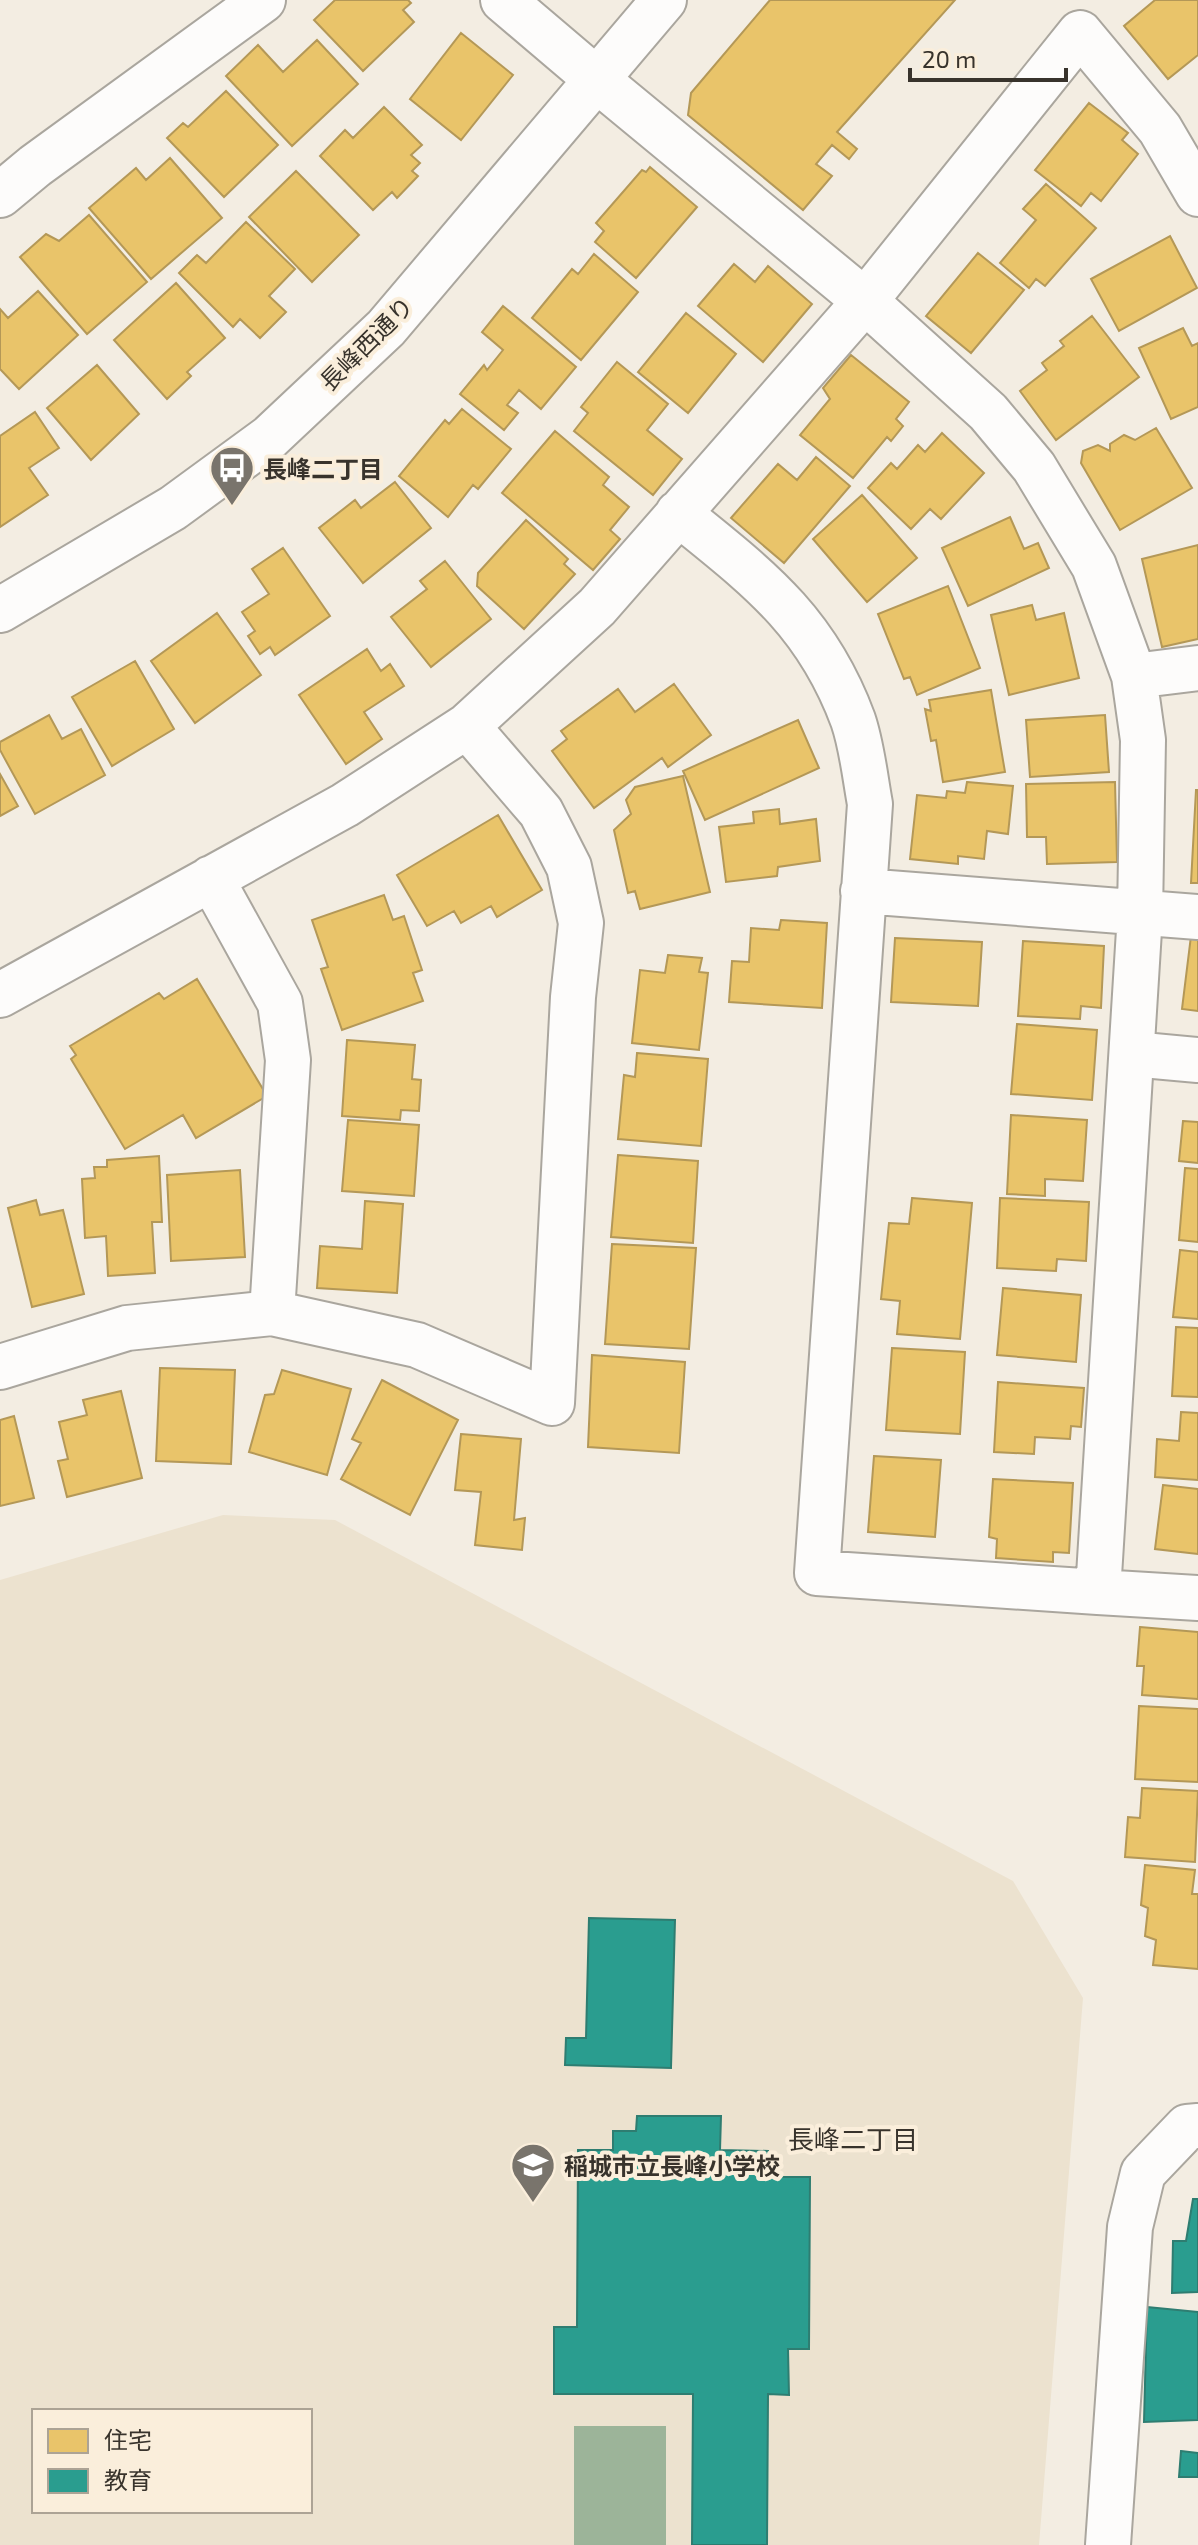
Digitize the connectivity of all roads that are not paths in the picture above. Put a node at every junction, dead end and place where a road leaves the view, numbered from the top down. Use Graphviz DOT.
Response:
graph roads {
  1 [pos="263,0"];
  2 [pos="503,0"];
  3 [pos="664,0"];
  4 [pos="596,79"];
  5 [pos="1198,194"];
  6 [pos="0,195"];
  7 [pos="865,301"];
  8 [pos="678,513"];
  9 [pos="0,610"];
  10 [pos="1198,668"];
  11 [pos="1134,676"];
  12 [pos="467,726"];
  13 [pos="211,878"];
  14 [pos="863,891"];
  15 [pos="1140,914"];
  16 [pos="1198,917"];
  17 [pos="0,995"];
  18 [pos="1132,1054"];
  19 [pos="1198,1060"];
  20 [pos="272,1313"];
  21 [pos="0,1367"];
  22 [pos="1098,1592"];
  23 [pos="1198,1598"];
  24 [pos="1198,2126"];
  25 [pos="1108,2545"];
  1 -- 6 [label="street"];
  2 -- 4 [label="street"];
  3 -- 4 [label="street, 長峰西通り"];
  4 -- 7 [label="street"];
  4 -- 9 [label="street, 長峰西通り"];
  5 -- 7 [label="street"];
  7 -- 8 [label="street"];
  7 -- 11 [label="street"];
  8 -- 12 [label="street"];
  8 -- 14 [label="street"];
  10 -- 11 [label="street"];
  11 -- 15 [label="street"];
  12 -- 13 [label="street"];
  12 -- 20 [label="street"];
  13 -- 17 [label="street"];
  13 -- 20 [label="street"];
  14 -- 15 [label="street"];
  14 -- 22 [label="street"];
  15 -- 16 [label="street"];
  15 -- 18 [label="street"];
  18 -- 19 [label="street"];
  18 -- 22 [label="street"];
  20 -- 21 [label="street"];
  22 -- 23 [label="street"];
  24 -- 25 [label="street"];
}
